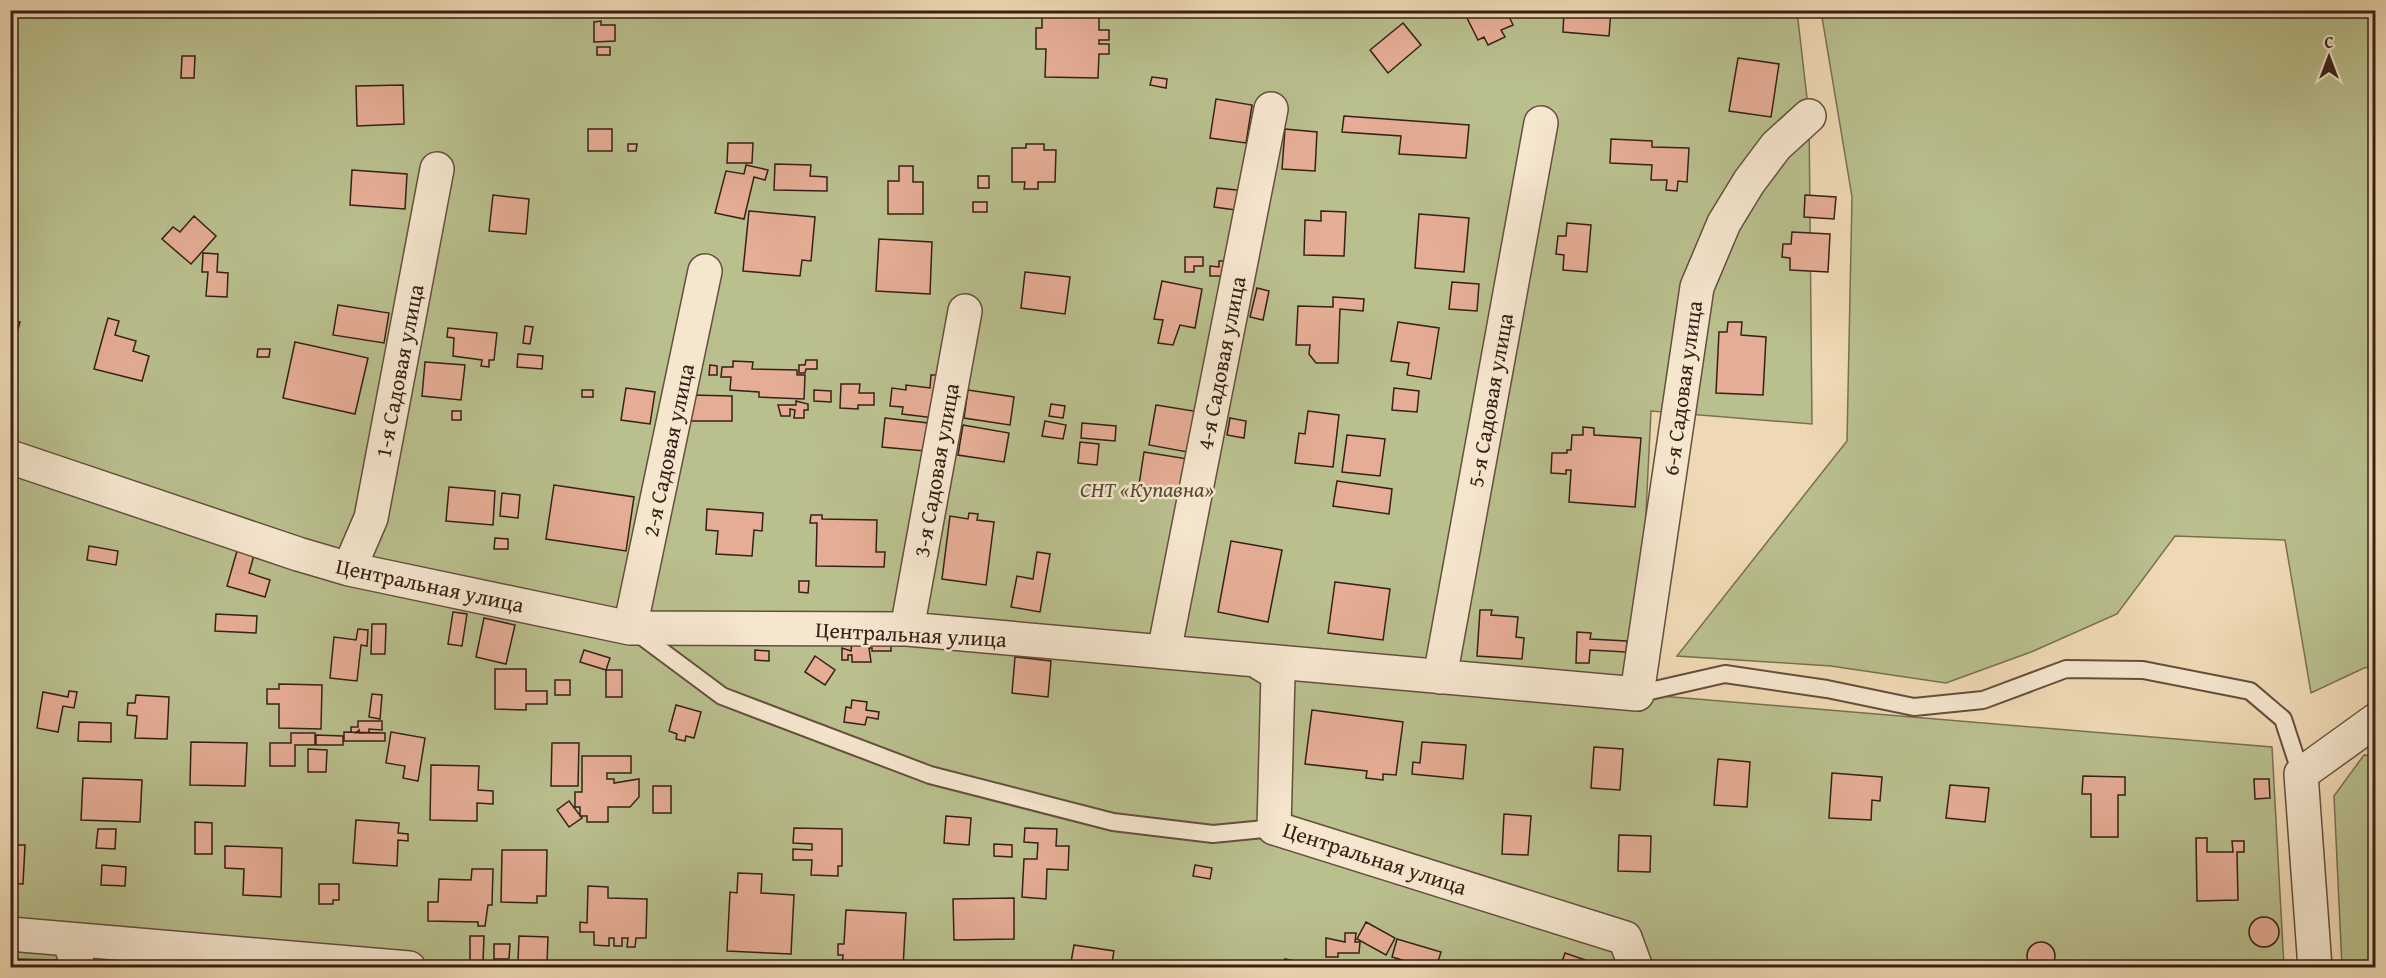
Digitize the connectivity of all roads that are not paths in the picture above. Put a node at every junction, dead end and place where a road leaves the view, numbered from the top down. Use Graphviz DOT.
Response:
graph roads {
  1 [pos="1271,109"];
  2 [pos="1809,116"];
  3 [pos="1541,123"];
  4 [pos="437,169"];
  5 [pos="705,271"];
  6 [pos="965,311"];
  7 [pos="10,457"];
  8 [pos="349,569"];
  9 [pos="630,628"];
  10 [pos="907,629"];
  11 [pos="1164,652"];
  12 [pos="1255,660"];
  13 [pos="1440,677"];
  14 [pos="1637,694"];
  15 [pos="2376,720"];
  16 [pos="2301,774"];
  17 [pos="1274,828"];
  18 [pos="10,934"];
  19 [pos="72,953"];
  20 [pos="409,968"];
  21 [pos="1636,968"];
  22 [pos="2315,968"];
  1 -- 11 [label="street, 4-я Садовая улица"];
  2 -- 14 [label="street, 6-я Садовая улица"];
  3 -- 13 [label="street, 5-я Садовая улица"];
  4 -- 8 [label="street, 1-я Садовая улица"];
  5 -- 9 [label="street, 2-я Садовая улица"];
  6 -- 10 [label="street, 3-я Садовая улица"];
  7 -- 8 [label="street, Центральная улица"];
  8 -- 9 [label="street, Центральная улица"];
  9 -- 10 [label="street, Центральная улица"];
  9 -- 17 [label="lane"];
  10 -- 11 [label="street, Центральная улица"];
  11 -- 12 [label="street, Центральная улица"];
  12 -- 13 [label="street"];
  12 -- 17 [label="street, Центральная улица"];
  13 -- 14 [label="street"];
  14 -- 16 [label="lane"];
  15 -- 16 [label="street"];
  16 -- 22 [label="street"];
  17 -- 21 [label="street, Центральная улица"];
  18 -- 19 [label="street"];
  19 -- 20 [label="street"];
}
